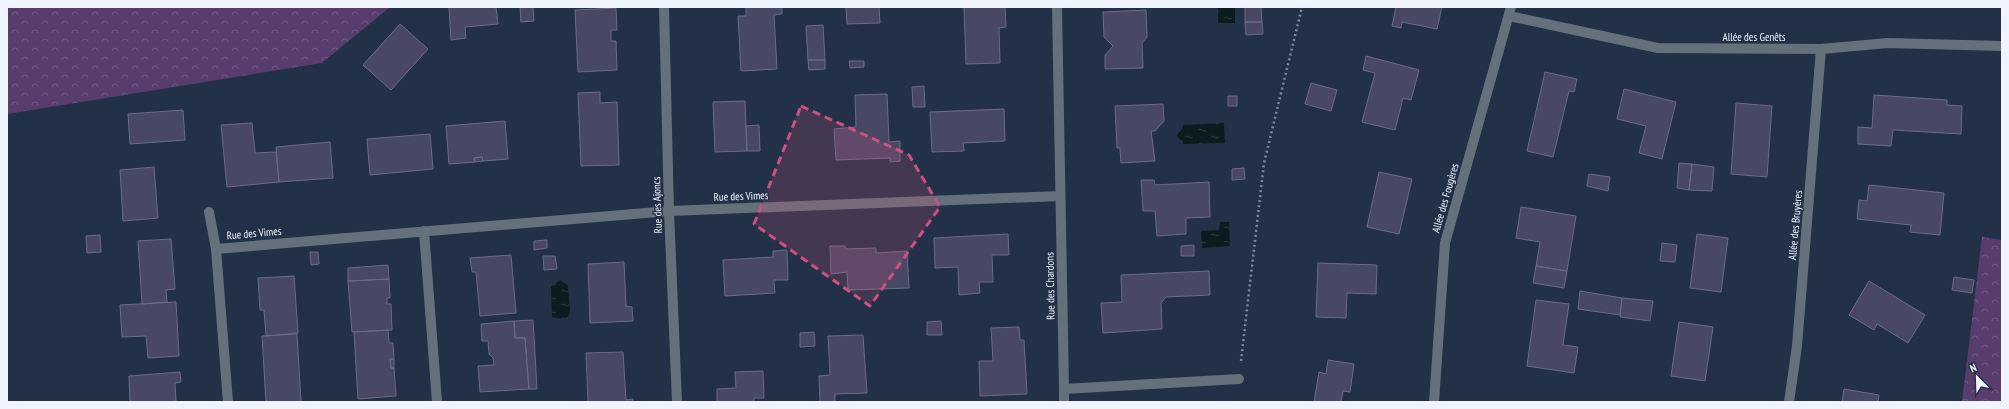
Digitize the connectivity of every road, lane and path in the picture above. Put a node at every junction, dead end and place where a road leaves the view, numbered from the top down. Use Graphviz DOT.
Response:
graph roads {
  1 [pos="664,7"];
  2 [pos="1057,7"];
  3 [pos="1302,7"];
  4 [pos="1510,12"];
  5 [pos="2002,46"];
  6 [pos="1821,49"];
  7 [pos="1060,196"];
  8 [pos="669,211"];
  9 [pos="209,212"];
  10 [pos="424,231"];
  11 [pos="216,249"];
  12 [pos="1239,379"];
  13 [pos="1064,389"];
  14 [pos="228,402"];
  15 [pos="437,402"];
  16 [pos="677,402"];
  17 [pos="1064,402"];
  18 [pos="1434,402"];
  19 [pos="1789,402"];
  1 -- 8 [label="street, Rue des Ajoncs"];
  2 -- 7 [label="street, Rue des Chardons"];
  3 -- 12 [label="path"];
  4 -- 6 [label="street, Allée des Genêts"];
  4 -- 18 [label="street, Allée des Fougères"];
  5 -- 6 [label="street, Allée des Genêts"];
  6 -- 19 [label="street, Allée des Bruyères"];
  7 -- 8 [label="street, Rue des Vimes"];
  7 -- 13 [label="street, Rue des Chardons"];
  8 -- 10 [label="street, Rue des Vimes"];
  8 -- 16 [label="street, Rue des Ajoncs"];
  9 -- 11 [label="street"];
  10 -- 11 [label="street, Rue des Vimes"];
  10 -- 15 [label="street"];
  11 -- 14 [label="street, Rue des Vimes"];
  12 -- 13 [label="street"];
  13 -- 17 [label="street, Rue des Chardons"];
}
